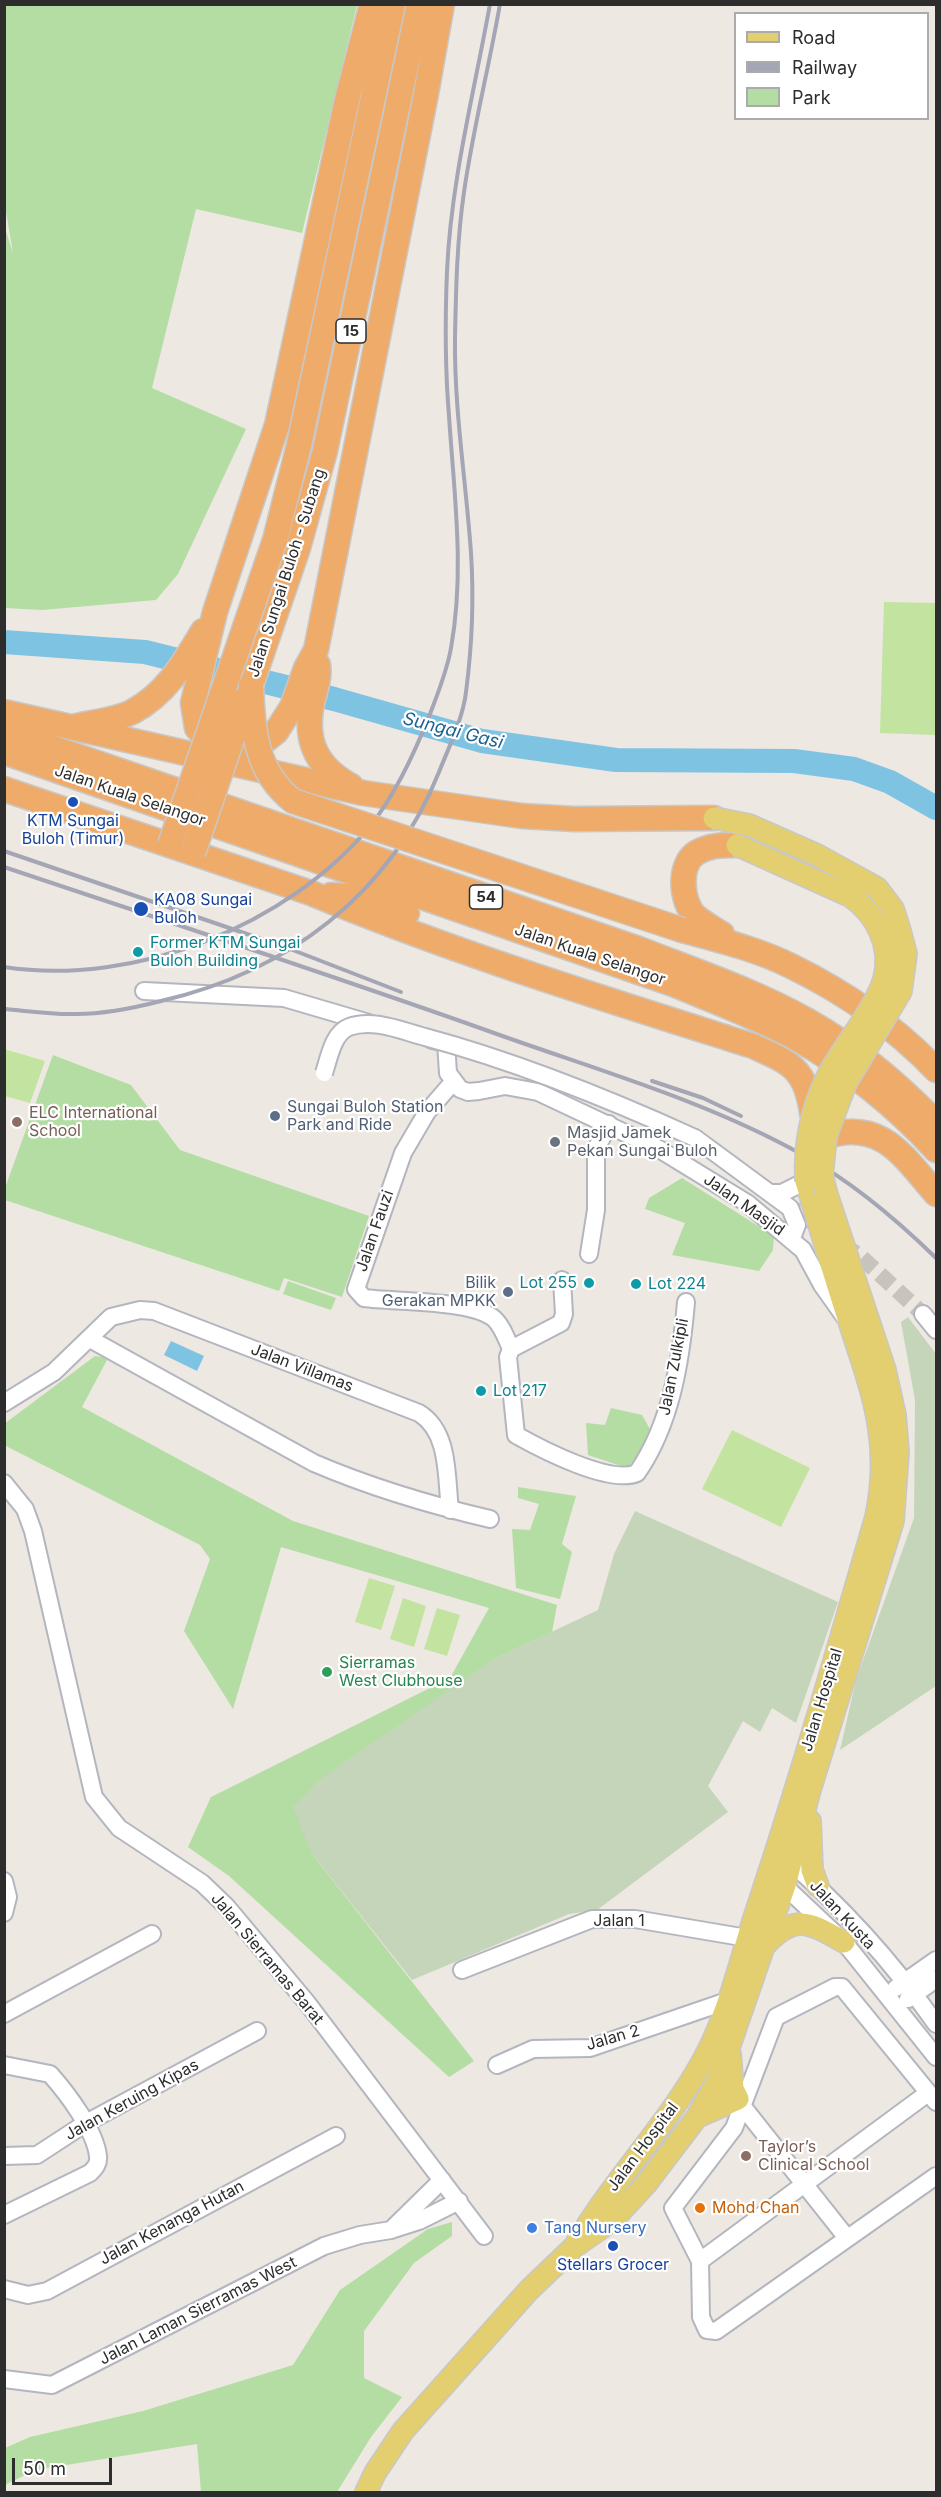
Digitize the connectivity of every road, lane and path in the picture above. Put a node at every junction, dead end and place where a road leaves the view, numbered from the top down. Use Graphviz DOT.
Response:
graph roads {
  1 [pos="372,4"];
  2 [pos="393,4"];
  3 [pos="419,4"];
  4 [pos="441,4"];
  5 [pos="188,679"];
  6 [pos="251,685"];
  7 [pos="301,711"];
  8 [pos="4,712"];
  9 [pos="71,727"];
  10 [pos="4,731"];
  11 [pos="4,752"];
  12 [pos="4,789"];
  13 [pos="363,793"];
  14 [pos="714,818"];
  15 [pos="170,845"];
  16 [pos="736,845"];
  17 [pos="193,853"];
  18 [pos="311,893"];
  19 [pos="739,946"];
  20 [pos="673,984"];
  21 [pos="144,991"];
  22 [pos="936,1071"];
  23 [pos="324,1073"];
  24 [pos="453,1082"];
  25 [pos="812,1113"];
  26 [pos="936,1122"];
  27 [pos="609,1124"];
  28 [pos="825,1136"];
  29 [pos="711,1148"];
  30 [pos="936,1150"];
  31 [pos="678,1161"];
  32 [pos="806,1181"];
  33 [pos="772,1193"];
  34 [pos="936,1194"];
  35 [pos="792,1238"];
  36 [pos="589,1254"];
  37 [pos="562,1280"];
  38 [pos="686,1302"];
  39 [pos="923,1314"];
  40 [pos="850,1323"];
  41 [pos="936,1330"];
  42 [pos="90,1339"];
  43 [pos="511,1349"];
  44 [pos="4,1403"];
  45 [pos="4,1482"];
  46 [pos="450,1510"];
  47 [pos="490,1519"];
  48 [pos="809,1793"];
  49 [pos="783,1857"];
  50 [pos="777,1879"];
  51 [pos="4,1881"];
  52 [pos="818,1886"];
  53 [pos="4,1913"];
  54 [pos="152,1934"];
  55 [pos="756,1942"];
  56 [pos="844,1942"];
  57 [pos="936,1960"];
  58 [pos="462,1970"];
  59 [pos="936,1979"];
  60 [pos="936,1986"];
  61 [pos="910,1988"];
  62 [pos="893,2000"];
  63 [pos="727,2001"];
  64 [pos="4,2014"];
  65 [pos="934,2020"];
  66 [pos="257,2031"];
  67 [pos="730,2048"];
  68 [pos="936,2057"];
  69 [pos="4,2065"];
  70 [pos="497,2065"];
  71 [pos="717,2082"];
  72 [pos="932,2098"];
  73 [pos="740,2101"];
  74 [pos="697,2117"];
  75 [pos="86,2123"];
  76 [pos="336,2136"];
  77 [pos="4,2156"];
  78 [pos="636,2160"];
  79 [pos="936,2176"];
  80 [pos="442,2180"];
  81 [pos="806,2183"];
  82 [pos="459,2201"];
  83 [pos="4,2216"];
  84 [pos="391,2230"];
  85 [pos="484,2236"];
  86 [pos="847,2238"];
  87 [pos="574,2247"];
  88 [pos="700,2261"];
  89 [pos="4,2289"];
  90 [pos="4,2379"];
  91 [pos="366,2493"];
  1 -- 5 [label="highway"];
  2 -- 15 [label="highway, Jalan Sungai Buloh - Subang / 15, bridge"];
  3 -- 6 [label="highway, Jalan Sungai Buloh - Subang / 15"];
  4 -- 7 [label="highway"];
  5 -- 7 [label="highway"];
  5 -- 9 [label="highway"];
  6 -- 17 [label="highway, Jalan Sungai Buloh - Subang / 15, bridge"];
  6 -- 19 [label="highway, bridge"];
  7 -- 13 [label="highway"];
  8 -- 9 [label="highway"];
  9 -- 13 [label="highway"];
  10 -- 26 [label="highway, Jalan Kuala Selangor / 54"];
  11 -- 20 [label="highway, Jalan Kuala Selangor / 54"];
  12 -- 15 [label="highway"];
  13 -- 14 [label="highway"];
  14 -- 28 [label="main road, Jalan Hospital, bridge"];
  15 -- 17 [label="highway"];
  16 -- 19 [label="highway"];
  16 -- 25 [label="main road, Jalan Hospital, bridge"];
  17 -- 18 [label="highway"];
  18 -- 20 [label="highway"];
  18 -- 25 [label="highway"];
  19 -- 22 [label="highway"];
  20 -- 30 [label="highway, Jalan Kuala Selangor / 54"];
  21 -- 24 [label="street"];
  23 -- 29 [label="street, bridge"];
  24 -- 27 [label="street, Jalan Masjid"];
  24 -- 43 [label="street, Jalan Fauzi"];
  25 -- 32 [label="main road, Jalan Hospital, bridge"];
  27 -- 31 [label="street, Jalan Masjid"];
  27 -- 36 [label="street"];
  28 -- 34 [label="highway"];
  28 -- 48 [label="main road, Jalan Hospital, bridge"];
  29 -- 31 [label="street"];
  29 -- 33 [label="street"];
  31 -- 35 [label="street, Jalan Masjid"];
  32 -- 33 [label="street"];
  32 -- 40 [label="main road, Jalan Hospital"];
  33 -- 35 [label="street"];
  35 -- 40 [label="street, Jalan Masjid"];
  37 -- 43 [label="street"];
  38 -- 43 [label="street, Jalan Zulkipli"];
  39 -- 41 [label="street"];
  40 -- 49 [label="main road, Jalan Hospital"];
  42 -- 44 [label="street, Jalan Villamas"];
  42 -- 46 [label="street"];
  42 -- 46 [label="street, Jalan Villamas"];
  45 -- 80 [label="street, Jalan Sierramas Barat"];
  46 -- 47 [label="street"];
  48 -- 49 [label="main road, Jalan Hospital"];
  48 -- 52 [label="main road"];
  49 -- 50 [label="main road, Jalan Hospital"];
  49 -- 52 [label="street, Jalan Kusta"];
  50 -- 55 [label="main road, Jalan Hospital"];
  50 -- 56 [label="street, Jalan Kusta"];
  51 -- 53 [label="street"];
  52 -- 61 [label="street, Jalan Kusta"];
  54 -- 64 [label="street"];
  55 -- 56 [label="main road"];
  55 -- 58 [label="street, Jalan 1"];
  55 -- 63 [label="main road, Jalan Hospital"];
  55 -- 67 [label="main road, Jalan Hospital"];
  56 -- 62 [label="street, Jalan Kusta"];
  57 -- 61 [label="street"];
  59 -- 61 [label="street"];
  60 -- 65 [label="street"];
  61 -- 62 [label="street"];
  61 -- 65 [label="street, Jalan Kusta"];
  62 -- 68 [label="street, Jalan Kusta"];
  63 -- 70 [label="street, Jalan 2"];
  63 -- 78 [label="main road, Jalan Hospital"];
  66 -- 75 [label="street, Jalan Keruing Kipas"];
  67 -- 71 [label="main road, Jalan Hospital"];
  67 -- 73 [label="main road"];
  69 -- 75 [label="street"];
  71 -- 73 [label="street"];
  71 -- 74 [label="main road, Jalan Hospital"];
  71 -- 78 [label="main road"];
  72 -- 73 [label="street"];
  72 -- 81 [label="street"];
  73 -- 74 [label="main road"];
  73 -- 81 [label="street"];
  73 -- 88 [label="street"];
  74 -- 87 [label="main road, Jalan Hospital"];
  75 -- 77 [label="street, Jalan Keruing Kipas"];
  75 -- 83 [label="street"];
  76 -- 89 [label="street, Jalan Kenanga Hutan"];
  78 -- 87 [label="main road, Jalan Hospital"];
  79 -- 86 [label="street"];
  80 -- 82 [label="street, Jalan Sierramas Barat"];
  80 -- 84 [label="street"];
  81 -- 86 [label="street"];
  81 -- 88 [label="street"];
  82 -- 84 [label="street"];
  82 -- 85 [label="street, Jalan Sierramas Barat"];
  84 -- 90 [label="street, Jalan Laman Sierramas West"];
  86 -- 88 [label="street"];
  87 -- 91 [label="main road, Jalan Hospital"];
}
